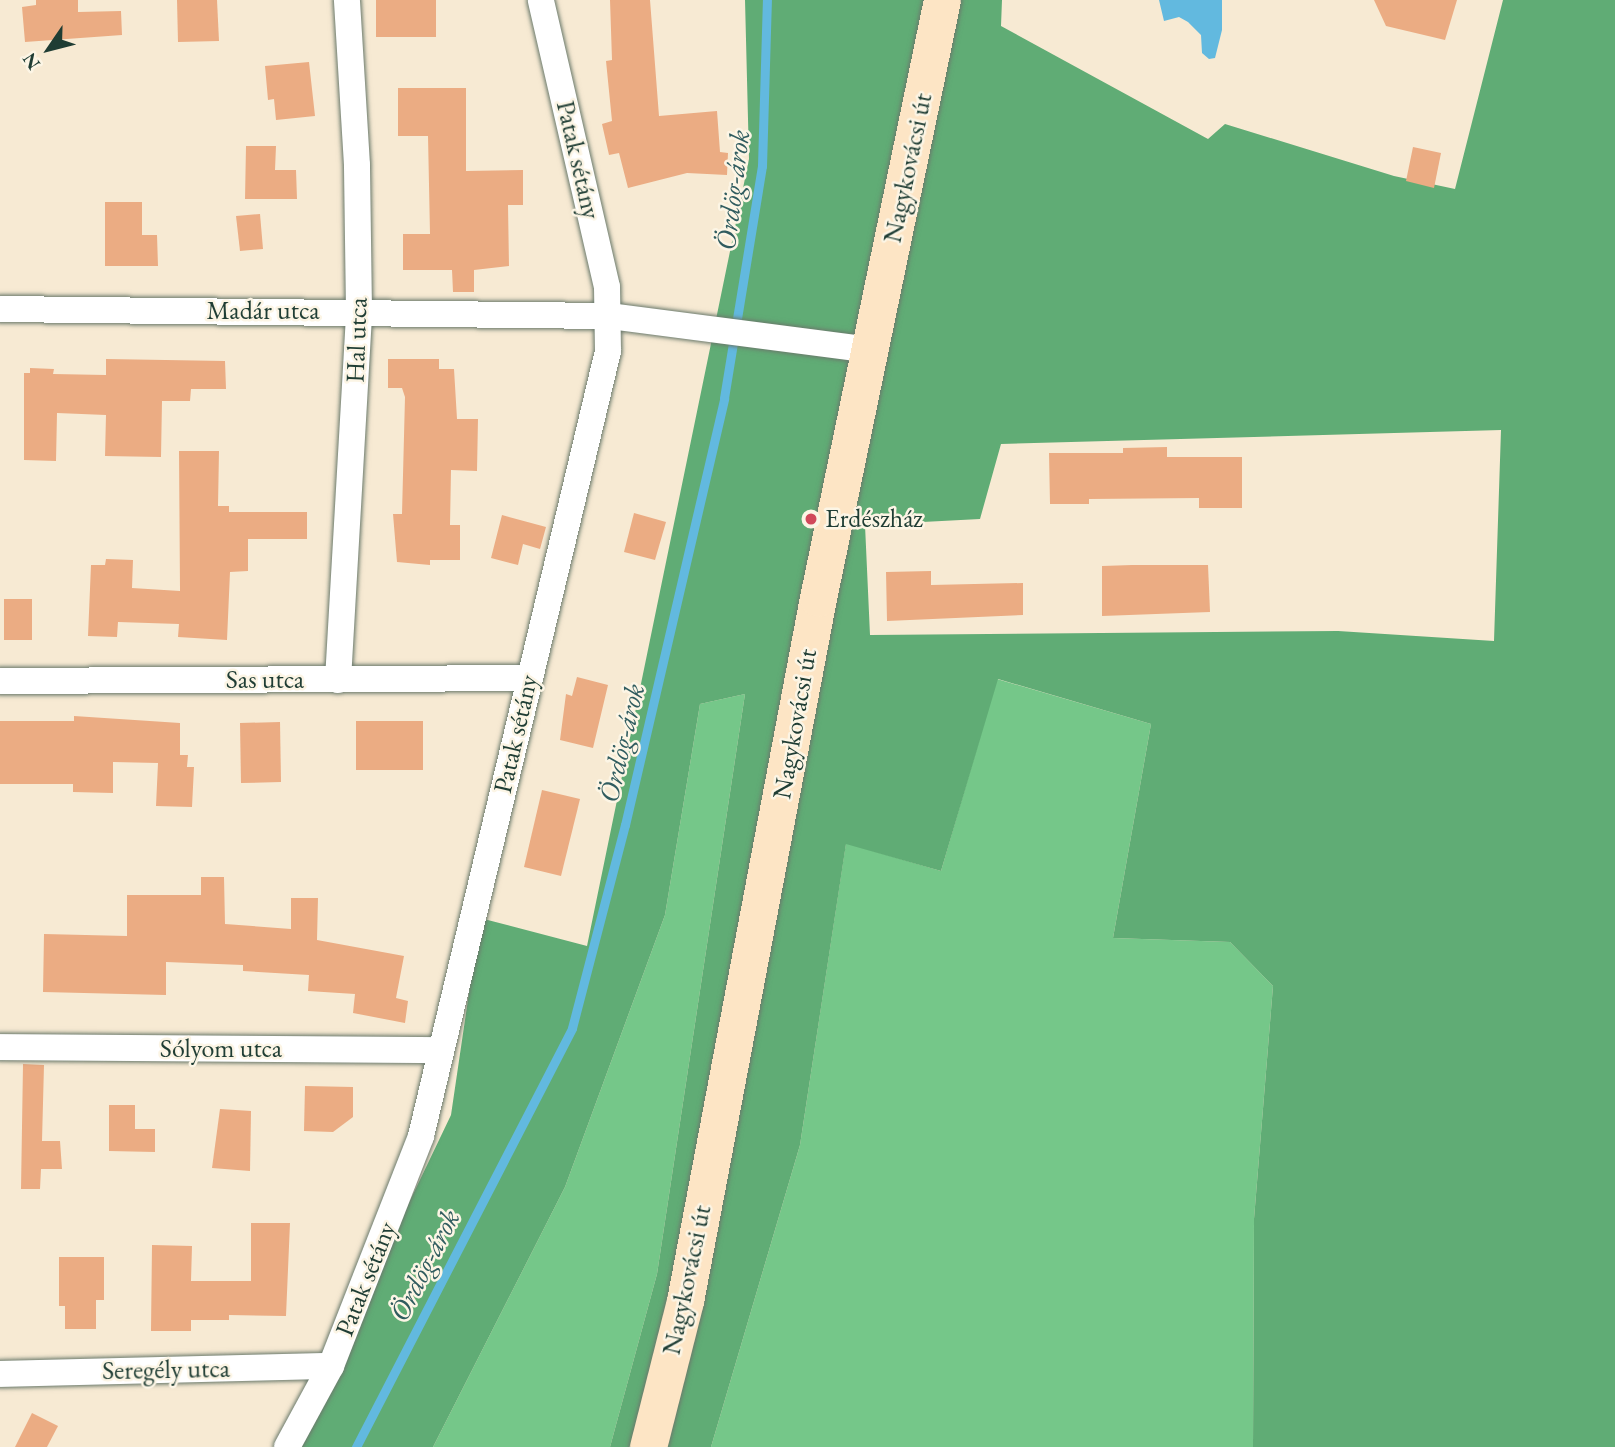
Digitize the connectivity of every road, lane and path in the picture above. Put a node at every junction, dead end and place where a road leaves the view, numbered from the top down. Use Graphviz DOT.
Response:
graph roads {
  1 [pos="347,0"];
  2 [pos="541,0"];
  3 [pos="942,0"];
  4 [pos="0,309"];
  5 [pos="359,311"];
  6 [pos="610,316"];
  7 [pos="870,350"];
  8 [pos="529,678"];
  9 [pos="338,680"];
  10 [pos="0,681"];
  11 [pos="0,1047"];
  12 [pos="441,1050"];
  13 [pos="331,1366"];
  14 [pos="0,1374"];
  15 [pos="287,1447"];
  16 [pos="648,1447"];
  1 -- 5 [label="street, Hal utca"];
  2 -- 6 [label="street, Patak sétány"];
  3 -- 7 [label="street, Nagykovácsi út"];
  4 -- 5 [label="street, Madár utca"];
  5 -- 6 [label="street, Madár utca"];
  5 -- 9 [label="street, Hal utca"];
  6 -- 7 [label="street, Madár utca"];
  6 -- 8 [label="street, Patak sétány"];
  7 -- 16 [label="street, Nagykovácsi út"];
  8 -- 9 [label="street, Sas utca"];
  8 -- 12 [label="street, Patak sétány"];
  9 -- 10 [label="street, Sas utca"];
  11 -- 12 [label="street, Sólyom utca"];
  12 -- 13 [label="street, Patak sétány"];
  13 -- 14 [label="street, Seregély utca"];
  13 -- 15 [label="street, Patak sétány"];
}
